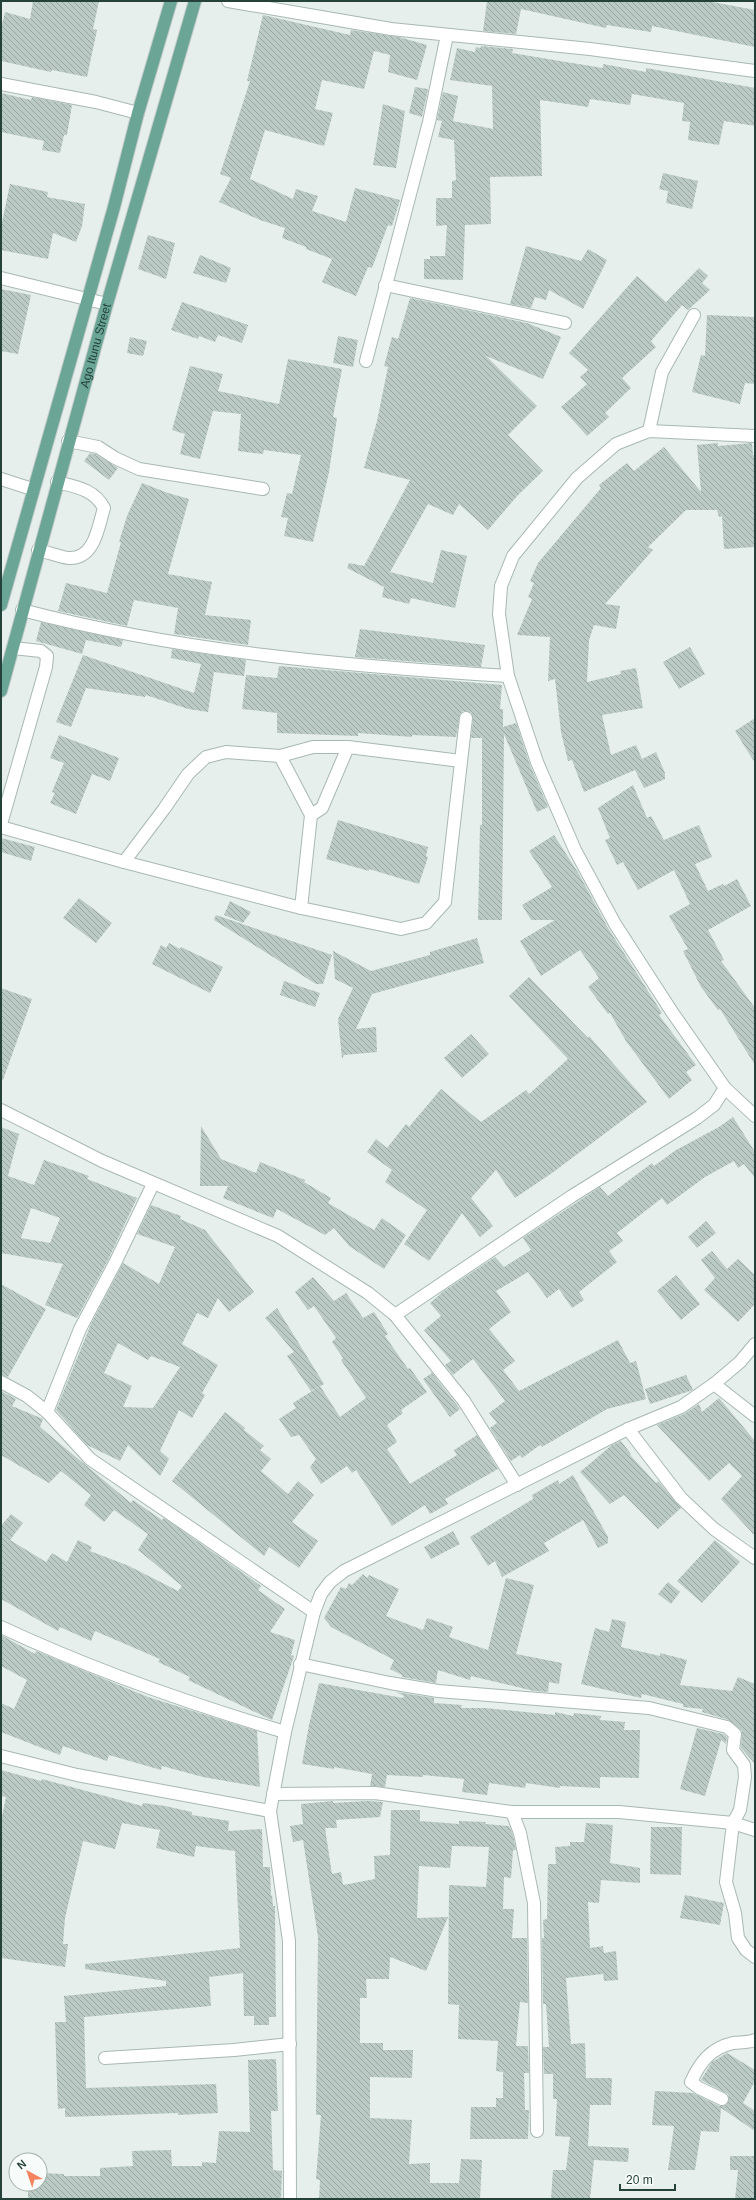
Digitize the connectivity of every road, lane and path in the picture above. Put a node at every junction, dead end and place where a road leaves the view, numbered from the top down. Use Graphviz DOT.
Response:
graph roads {
  1 [pos="171,1"];
  2 [pos="195,1"];
  3 [pos="228,1"];
  4 [pos="447,35"];
  5 [pos="755,71"];
  6 [pos="1,84"];
  7 [pos="138,113"];
  8 [pos="1,278"];
  9 [pos="385,285"];
  10 [pos="86,299"];
  11 [pos="106,304"];
  12 [pos="694,315"];
  13 [pos="565,323"];
  14 [pos="366,361"];
  15 [pos="649,431"];
  16 [pos="755,436"];
  17 [pos="68,441"];
  18 [pos="1,479"];
  19 [pos="57,482"];
  20 [pos="32,489"];
  21 [pos="263,489"];
  22 [pos="38,550"];
  23 [pos="1,605"];
  24 [pos="22,610"];
  25 [pos="13,648"];
  26 [pos="508,676"];
  27 [pos="1,691"];
  28 [pos="466,718"];
  29 [pos="348,747"];
  30 [pos="280,756"];
  31 [pos="461,761"];
  32 [pos="311,815"];
  33 [pos="1,826"];
  34 [pos="124,862"];
  35 [pos="301,908"];
  36 [pos="725,1088"];
  37 [pos="1,1110"];
  38 [pos="755,1116"];
  39 [pos="153,1184"];
  40 [pos="395,1315"];
  41 [pos="755,1344"];
  42 [pos="1,1382"];
  43 [pos="714,1384"];
  44 [pos="47,1412"];
  45 [pos="755,1416"];
  46 [pos="628,1429"];
  47 [pos="517,1485"];
  48 [pos="755,1558"];
  49 [pos="314,1612"];
  50 [pos="1,1627"];
  51 [pos="300,1664"];
  52 [pos="285,1732"];
  53 [pos="1,1756"];
  54 [pos="273,1794"];
  55 [pos="270,1811"];
  56 [pos="512,1812"];
  57 [pos="733,1823"];
  58 [pos="755,1830"];
  59 [pos="755,1956"];
  60 [pos="755,2040"];
  61 [pos="290,2044"];
  62 [pos="106,2058"];
  63 [pos="722,2099"];
  64 [pos="538,2131"];
  65 [pos="290,2199"];
  1 -- 7 [label="main road, Ago Itunu Street"];
  2 -- 11 [label="main road, Ago Itunu Street"];
  3 -- 4 [label="street"];
  4 -- 5 [label="street"];
  4 -- 9 [label="street"];
  6 -- 7 [label="street"];
  7 -- 10 [label="main road, Ago Itunu Street"];
  8 -- 10 [label="street"];
  9 -- 13 [label="street"];
  9 -- 14 [label="street"];
  10 -- 11 [label="street"];
  10 -- 20 [label="main road, Ago Itunu Street"];
  11 -- 17 [label="main road, Ago Itunu Street"];
  12 -- 15 [label="street"];
  15 -- 16 [label="street"];
  15 -- 26 [label="street"];
  17 -- 19 [label="main road, Ago Itunu Street"];
  17 -- 21 [label="street"];
  18 -- 20 [label="street"];
  19 -- 22 [label="main road, Ago Itunu Street"];
  19 -- 22 [label="street"];
  20 -- 23 [label="main road, Ago Itunu Street"];
  22 -- 24 [label="main road, Ago Itunu Street"];
  24 -- 25 [label="main road, Ago Itunu Street"];
  24 -- 26 [label="street"];
  25 -- 27 [label="main road, Ago Itunu Street"];
  25 -- 33 [label="street"];
  26 -- 36 [label="street"];
  28 -- 31 [label="street"];
  29 -- 30 [label="street"];
  29 -- 31 [label="street"];
  29 -- 32 [label="street"];
  30 -- 32 [label="street"];
  30 -- 34 [label="street"];
  31 -- 35 [label="street"];
  32 -- 35 [label="street"];
  33 -- 34 [label="street"];
  34 -- 35 [label="street"];
  36 -- 38 [label="street"];
  36 -- 40 [label="street"];
  37 -- 39 [label="street"];
  39 -- 40 [label="street"];
  39 -- 44 [label="street"];
  40 -- 47 [label="street"];
  41 -- 43 [label="street"];
  42 -- 44 [label="street"];
  43 -- 45 [label="street"];
  43 -- 46 [label="street"];
  44 -- 49 [label="street"];
  46 -- 47 [label="street"];
  46 -- 48 [label="street"];
  47 -- 49 [label="street"];
  49 -- 51 [label="street"];
  50 -- 52 [label="street"];
  51 -- 52 [label="street"];
  51 -- 57 [label="street"];
  52 -- 54 [label="street"];
  53 -- 55 [label="street"];
  54 -- 55 [label="street"];
  54 -- 56 [label="street"];
  55 -- 61 [label="street"];
  56 -- 57 [label="street"];
  56 -- 64 [label="street"];
  57 -- 58 [label="street"];
  57 -- 59 [label="street"];
  60 -- 63 [label="street"];
  61 -- 62 [label="street"];
  61 -- 65 [label="street"];
}
